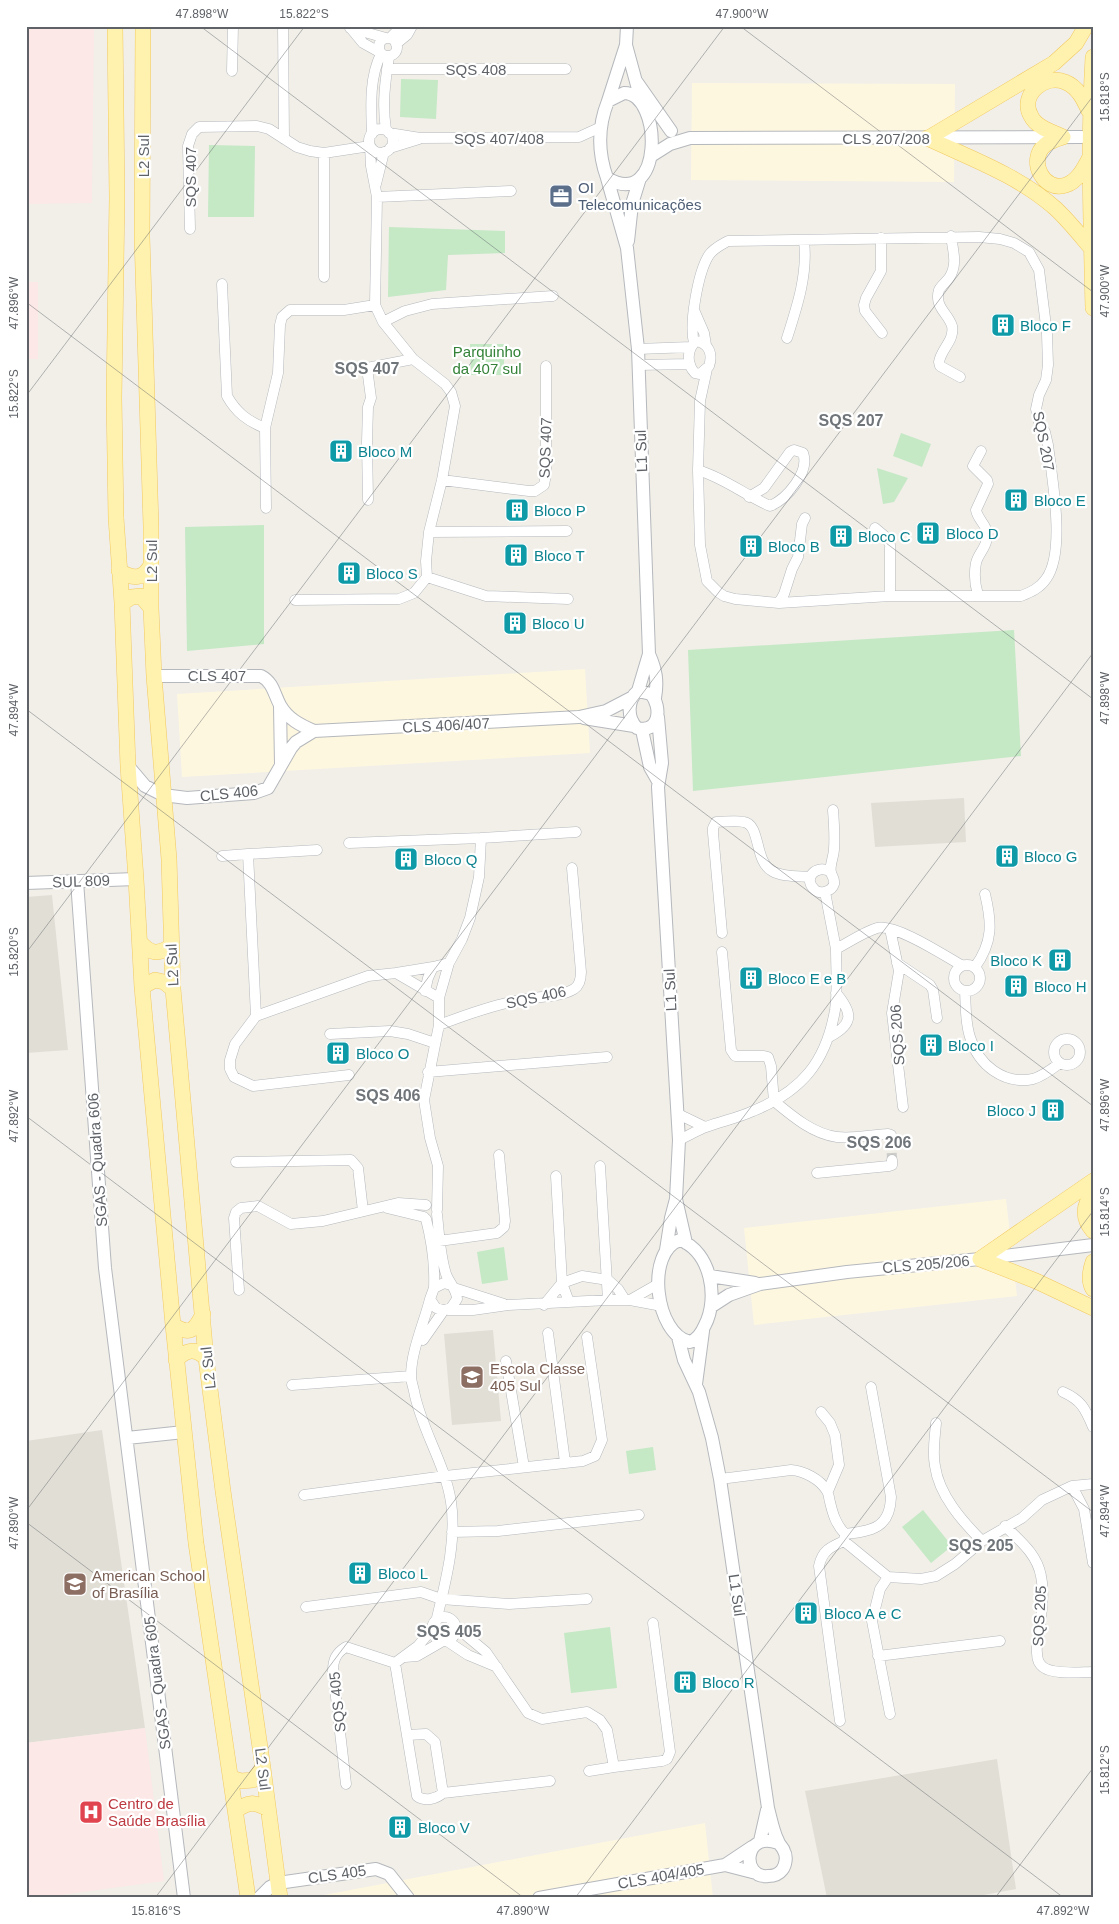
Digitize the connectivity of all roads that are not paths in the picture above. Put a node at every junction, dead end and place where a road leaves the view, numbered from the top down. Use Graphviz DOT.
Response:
graph roads {
  1 [pos="116,26"];
  2 [pos="143,26"];
  3 [pos="233,26"];
  4 [pos="283,26"];
  5 [pos="412,26"];
  6 [pos="627,26"];
  7 [pos="1086,26"];
  8 [pos="349,27"];
  9 [pos="399,27"];
  10 [pos="391,40"];
  11 [pos="626,46"];
  12 [pos="384,55"];
  13 [pos="1093,56"];
  14 [pos="566,68"];
  15 [pos="387,69"];
  16 [pos="232,71"];
  17 [pos="636,81"];
  18 [pos="372,95"];
  19 [pos="384,96"];
  20 [pos="640,100"];
  21 [pos="608,101"];
  22 [pos="1090,112"];
  23 [pos="650,124"];
  24 [pos="601,127"];
  25 [pos="388,132"];
  26 [pos="372,134"];
  27 [pos="579,137"];
  28 [pos="928,137"];
  29 [pos="1063,137"];
  30 [pos="1082,137"];
  31 [pos="420,138"];
  32 [pos="670,138"];
  33 [pos="284,139"];
  34 [pos="370,146"];
  35 [pos="600,147"];
  36 [pos="387,150"];
  37 [pos="324,153"];
  38 [pos="650,156"];
  39 [pos="1089,158"];
  40 [pos="607,178"];
  41 [pos="640,178"];
  42 [pos="511,191"];
  43 [pos="376,192"];
  44 [pos="632,204"];
  45 [pos="142,206"];
  46 [pos="117,208"];
  47 [pos="190,229"];
  48 [pos="951,236"];
  49 [pos="142,237"];
  50 [pos="116,238"];
  51 [pos="881,238"];
  52 [pos="804,241"];
  53 [pos="627,248"];
  54 [pos="1091,248"];
  55 [pos="324,277"];
  56 [pos="222,284"];
  57 [pos="553,296"];
  58 [pos="375,305"];
  59 [pos="1093,308"];
  60 [pos="694,310"];
  61 [pos="384,322"];
  62 [pos="882,332"];
  63 [pos="787,338"];
  64 [pos="692,345"];
  65 [pos="706,346"];
  66 [pos="638,348"];
  67 [pos="413,359"];
  68 [pos="638,365"];
  69 [pos="546,366"];
  70 [pos="692,369"];
  71 [pos="707,369"];
  72 [pos="960,377"];
  73 [pos="700,402"];
  74 [pos="265,428"];
  75 [pos="981,451"];
  76 [pos="698,470"];
  77 [pos="442,480"];
  78 [pos="764,488"];
  79 [pos="749,496"];
  80 [pos="368,500"];
  81 [pos="770,506"];
  82 [pos="266,508"];
  83 [pos="805,518"];
  84 [pos="875,528"];
  85 [pos="567,531"];
  86 [pos="429,532"];
  87 [pos="151,564"];
  88 [pos="119,571"];
  89 [pos="427,577"];
  90 [pos="978,594"];
  91 [pos="890,596"];
  92 [pos="568,599"];
  93 [pos="296,600"];
  94 [pos="122,603"];
  95 [pos="779,603"];
  96 [pos="151,608"];
  97 [pos="649,654"];
  98 [pos="154,676"];
  99 [pos="635,694"];
  100 [pos="655,698"];
  101 [pos="280,706"];
  102 [pos="579,717"];
  103 [pos="658,717"];
  104 [pos="638,728"];
  105 [pos="314,731"];
  106 [pos="282,764"];
  107 [pos="128,766"];
  108 [pos="658,781"];
  109 [pos="163,795"];
  110 [pos="833,810"];
  111 [pos="576,832"];
  112 [pos="481,838"];
  113 [pos="349,843"];
  114 [pos="317,850"];
  115 [pos="248,854"];
  116 [pos="222,856"];
  117 [pos="572,868"];
  118 [pos="830,872"];
  119 [pos="810,877"];
  120 [pos="136,879"];
  121 [pos="77,881"];
  122 [pos="26,883"];
  123 [pos="825,892"];
  124 [pos="986,894"];
  125 [pos="890,929"];
  126 [pos="722,933"];
  127 [pos="140,942"];
  128 [pos="171,946"];
  129 [pos="836,949"];
  130 [pos="722,952"];
  131 [pos="449,963"];
  132 [pos="897,964"];
  133 [pos="961,965"];
  134 [pos="433,967"];
  135 [pos="975,967"];
  136 [pos="396,973"];
  137 [pos="142,987"];
  138 [pos="173,989"];
  139 [pos="425,991"];
  140 [pos="965,991"];
  141 [pos="836,993"];
  142 [pos="439,998"];
  143 [pos="256,1016"];
  144 [pos="937,1018"];
  145 [pos="439,1025"];
  146 [pos="330,1034"];
  147 [pos="829,1037"];
  148 [pos="435,1043"];
  149 [pos="607,1057"];
  150 [pos="1060,1063"];
  151 [pos="428,1072"];
  152 [pos="349,1075"];
  153 [pos="774,1102"];
  154 [pos="903,1107"];
  155 [pos="678,1114"];
  156 [pos="705,1127"];
  157 [pos="891,1138"];
  158 [pos="679,1140"];
  159 [pos="499,1155"];
  160 [pos="892,1160"];
  161 [pos="236,1162"];
  162 [pos="600,1166"];
  163 [pos="817,1173"];
  164 [pos="556,1176"];
  165 [pos="438,1181"];
  166 [pos="1093,1181"];
  167 [pos="1093,1194"];
  168 [pos="676,1199"];
  169 [pos="427,1205"];
  170 [pos="386,1207"];
  171 [pos="363,1212"];
  172 [pos="437,1212"];
  173 [pos="425,1218"];
  174 [pos="1093,1232"];
  175 [pos="436,1242"];
  176 [pos="686,1243"];
  177 [pos="1093,1245"];
  178 [pos="666,1250"];
  179 [pos="980,1259"];
  180 [pos="1093,1262"];
  181 [pos="710,1276"];
  182 [pos="608,1280"];
  183 [pos="562,1283"];
  184 [pos="658,1284"];
  185 [pos="760,1284"];
  186 [pos="453,1287"];
  187 [pos="434,1288"];
  188 [pos="1093,1289"];
  189 [pos="239,1290"];
  190 [pos="430,1299"];
  191 [pos="608,1300"];
  192 [pos="627,1300"];
  193 [pos="569,1302"];
  194 [pos="508,1305"];
  195 [pos="544,1305"];
  196 [pos="662,1306"];
  197 [pos="712,1306"];
  198 [pos="1093,1308"];
  199 [pos="446,1310"];
  200 [pos="203,1314"];
  201 [pos="173,1325"];
  202 [pos="703,1330"];
  203 [pos="548,1333"];
  204 [pos="587,1337"];
  205 [pos="678,1337"];
  206 [pos="414,1354"];
  207 [pos="206,1358"];
  208 [pos="176,1360"];
  209 [pos="506,1361"];
  210 [pos="411,1376"];
  211 [pos="696,1384"];
  212 [pos="292,1385"];
  213 [pos="871,1387"];
  214 [pos="1063,1392"];
  215 [pos="821,1412"];
  216 [pos="936,1423"];
  217 [pos="1093,1426"];
  218 [pos="184,1432"];
  219 [pos="127,1438"];
  220 [pos="565,1462"];
  221 [pos="524,1467"];
  222 [pos="445,1476"];
  223 [pos="720,1479"];
  224 [pos="1092,1481"];
  225 [pos="1072,1486"];
  226 [pos="828,1491"];
  227 [pos="304,1495"];
  228 [pos="639,1515"];
  229 [pos="1005,1526"];
  230 [pos="452,1532"];
  231 [pos="845,1538"];
  232 [pos="982,1541"];
  233 [pos="1093,1563"];
  234 [pos="888,1577"];
  235 [pos="445,1599"];
  236 [pos="587,1599"];
  237 [pos="306,1607"];
  238 [pos="653,1623"];
  239 [pos="454,1624"];
  240 [pos="434,1625"];
  241 [pos="445,1641"];
  242 [pos="1000,1641"];
  243 [pos="878,1656"];
  244 [pos="400,1660"];
  245 [pos="498,1667"];
  246 [pos="1093,1672"];
  247 [pos="890,1714"];
  248 [pos="840,1721"];
  249 [pos="407,1734"];
  250 [pos="614,1767"];
  251 [pos="263,1768"];
  252 [pos="589,1771"];
  253 [pos="232,1778"];
  254 [pos="550,1781"];
  255 [pos="346,1784"];
  256 [pos="443,1793"];
  257 [pos="768,1808"];
  258 [pos="268,1809"];
  259 [pos="236,1811"];
  260 [pos="778,1843"];
  261 [pos="756,1844"];
  262 [pos="725,1865"];
  263 [pos="756,1874"];
  264 [pos="279,1891"];
  265 [pos="406,1896"];
  266 [pos="184,1898"];
  267 [pos="248,1898"];
  268 [pos="259,1898"];
  269 [pos="539,1898"];
  1 -- 46 [label="main road, L2 Sul"];
  2 -- 45 [label="main road, L2 Sul"];
  3 -- 16 [label="street"];
  4 -- 33 [label="street"];
  5 -- 10 [label="street"];
  6 -- 11 [label="street"];
  7 -- 28 [label="main road"];
  8 -- 10 [label="street"];
  8 -- 12 [label="street"];
  9 -- 10 [label="street"];
  10 -- 12 [label="street"];
  10 -- 12 [label="street"];
  11 -- 17 [label="street"];
  11 -- 21 [label="street"];
  12 -- 15 [label="street"];
  12 -- 18 [label="street"];
  13 -- 22 [label="main road"];
  14 -- 15 [label="street, SQS 408"];
  15 -- 19 [label="street"];
  17 -- 20 [label="street"];
  17 -- 32 [label="street"];
  18 -- 19 [label="street"];
  18 -- 26 [label="street"];
  19 -- 25 [label="street"];
  20 -- 21 [label="street"];
  20 -- 23 [label="street"];
  21 -- 24 [label="street"];
  22 -- 29 [label="main road"];
  22 -- 39 [label="main road"];
  23 -- 32 [label="street, CLS 207/208"];
  23 -- 38 [label="street"];
  24 -- 27 [label="street, SQS 407/408"];
  24 -- 35 [label="street"];
  25 -- 26 [label="street"];
  25 -- 31 [label="street, SQS 407/408"];
  25 -- 36 [label="street"];
  26 -- 34 [label="street"];
  27 -- 31 [label="street, SQS 407/408"];
  27 -- 35 [label="street, SQS 407/408"];
  28 -- 29 [label="street, CLS 207/208"];
  28 -- 32 [label="street, CLS 207/208"];
  28 -- 54 [label="main road"];
  29 -- 30 [label="street, CLS 207/208"];
  29 -- 39 [label="main road"];
  31 -- 36 [label="street, SQS 407/408"];
  32 -- 38 [label="street"];
  32 -- 44 [label="street"];
  33 -- 37 [label="street, SQS 407"];
  33 -- 47 [label="street, SQS 407"];
  34 -- 36 [label="street"];
  34 -- 37 [label="street, SQS 407"];
  34 -- 43 [label="street"];
  35 -- 40 [label="street"];
  36 -- 43 [label="street"];
  37 -- 55 [label="street"];
  38 -- 41 [label="street"];
  39 -- 54 [label="main road"];
  40 -- 41 [label="street"];
  40 -- 53 [label="street, L1 Sul"];
  41 -- 44 [label="street, L1 Sul"];
  42 -- 43 [label="street"];
  43 -- 58 [label="street"];
  44 -- 53 [label="street, L1 Sul"];
  45 -- 46 [label="main road"];
  45 -- 49 [label="main road, L2 Sul"];
  46 -- 50 [label="main road, L2 Sul"];
  48 -- 51 [label="street, SQS 207"];
  48 -- 72 [label="street"];
  48 -- 90 [label="street, SQS 207"];
  49 -- 50 [label="main road"];
  49 -- 87 [label="main road, L2 Sul"];
  50 -- 88 [label="main road, L2 Sul"];
  51 -- 52 [label="street, SQS 207"];
  51 -- 62 [label="street"];
  52 -- 60 [label="street, SQS 207"];
  52 -- 63 [label="street"];
  53 -- 66 [label="street, L1 Sul"];
  54 -- 59 [label="main road"];
  56 -- 74 [label="street"];
  57 -- 61 [label="street"];
  58 -- 61 [label="street"];
  58 -- 74 [label="street"];
  60 -- 64 [label="street, SQS 207"];
  60 -- 65 [label="street"];
  61 -- 67 [label="street"];
  64 -- 65 [label="street"];
  64 -- 66 [label="street"];
  64 -- 70 [label="street, SQS 207"];
  65 -- 71 [label="street, SQS 207"];
  66 -- 68 [label="street, L1 Sul"];
  67 -- 77 [label="street"];
  67 -- 80 [label="street"];
  68 -- 70 [label="street"];
  68 -- 97 [label="street, L1 Sul"];
  69 -- 77 [label="street, SQS 407"];
  70 -- 71 [label="street"];
  70 -- 73 [label="street, SQS 207"];
  71 -- 73 [label="street, SQS 207"];
  73 -- 76 [label="street, SQS 207"];
  74 -- 82 [label="street"];
  75 -- 90 [label="street"];
  76 -- 79 [label="street"];
  76 -- 95 [label="street, SQS 207"];
  77 -- 86 [label="street"];
  78 -- 79 [label="street"];
  78 -- 81 [label="street"];
  78 -- 81 [label="street"];
  79 -- 81 [label="street"];
  83 -- 95 [label="street"];
  84 -- 91 [label="street"];
  85 -- 86 [label="street"];
  86 -- 89 [label="street"];
  87 -- 88 [label="main road"];
  87 -- 96 [label="main road, L2 Sul"];
  88 -- 94 [label="main road, L2 Sul"];
  89 -- 92 [label="street"];
  89 -- 93 [label="street"];
  90 -- 91 [label="street, SQS 207"];
  91 -- 95 [label="street, SQS 207"];
  94 -- 96 [label="main road"];
  94 -- 107 [label="main road, L2 Sul"];
  96 -- 98 [label="main road, L2 Sul"];
  97 -- 99 [label="street, L1 Sul"];
  97 -- 100 [label="street, L1 Sul"];
  98 -- 101 [label="street, CLS 407"];
  98 -- 109 [label="main road, L2 Sul"];
  99 -- 100 [label="street"];
  99 -- 102 [label="street, CLS 406/407"];
  99 -- 104 [label="street"];
  100 -- 103 [label="street"];
  101 -- 105 [label="street, CLS 407"];
  101 -- 106 [label="street"];
  102 -- 104 [label="street, CLS 406/407"];
  102 -- 105 [label="street, CLS 406/407"];
  103 -- 104 [label="street"];
  103 -- 108 [label="street, L1 Sul"];
  104 -- 108 [label="street, L1 Sul"];
  105 -- 106 [label="street, CLS 406"];
  106 -- 109 [label="street, CLS 406"];
  107 -- 109 [label="street, CLS 406"];
  107 -- 120 [label="main road, L2 Sul"];
  108 -- 155 [label="street, L1 Sul"];
  109 -- 128 [label="main road, L2 Sul"];
  110 -- 118 [label="street"];
  111 -- 112 [label="street"];
  112 -- 113 [label="street"];
  112 -- 131 [label="street"];
  114 -- 115 [label="street"];
  115 -- 116 [label="street"];
  115 -- 143 [label="street"];
  117 -- 145 [label="street, SQS 406"];
  118 -- 119 [label="street"];
  118 -- 123 [label="street"];
  119 -- 123 [label="street"];
  119 -- 126 [label="street"];
  120 -- 121 [label="street, SUL 809"];
  120 -- 127 [label="main road, L2 Sul"];
  121 -- 122 [label="street, SUL 809"];
  121 -- 219 [label="street, SGAS - Quadra 606"];
  123 -- 129 [label="street"];
  124 -- 135 [label="street"];
  125 -- 129 [label="street"];
  125 -- 132 [label="street, SQS 206"];
  125 -- 133 [label="street"];
  127 -- 128 [label="main road"];
  127 -- 137 [label="main road, L2 Sul"];
  128 -- 138 [label="main road, L2 Sul"];
  129 -- 141 [label="street"];
  130 -- 153 [label="street"];
  131 -- 134 [label="street"];
  131 -- 142 [label="street"];
  132 -- 144 [label="street"];
  132 -- 154 [label="street, SQS 206"];
  133 -- 135 [label="street"];
  133 -- 140 [label="street"];
  134 -- 136 [label="street"];
  134 -- 139 [label="street"];
  135 -- 140 [label="street"];
  136 -- 139 [label="street"];
  136 -- 143 [label="street"];
  137 -- 138 [label="main road"];
  137 -- 201 [label="main road, L2 Sul"];
  138 -- 200 [label="main road, L2 Sul"];
  139 -- 142 [label="street"];
  140 -- 150 [label="street"];
  141 -- 147 [label="street"];
  141 -- 147 [label="street"];
  142 -- 145 [label="street"];
  143 -- 152 [label="street"];
  145 -- 148 [label="street"];
  146 -- 148 [label="street"];
  147 -- 153 [label="street"];
  148 -- 151 [label="street"];
  149 -- 151 [label="street"];
  151 -- 165 [label="street"];
  153 -- 156 [label="street"];
  153 -- 157 [label="street"];
  155 -- 156 [label="street"];
  155 -- 158 [label="street, L1 Sul"];
  156 -- 158 [label="street"];
  158 -- 168 [label="street, L1 Sul"];
  159 -- 175 [label="street"];
  160 -- 163 [label="street"];
  161 -- 171 [label="street"];
  162 -- 182 [label="street"];
  164 -- 183 [label="street"];
  165 -- 169 [label="street"];
  165 -- 172 [label="street"];
  166 -- 179 [label="main road"];
  167 -- 174 [label="main road"];
  168 -- 176 [label="street, L1 Sul"];
  168 -- 178 [label="street, L1 Sul"];
  169 -- 170 [label="street"];
  169 -- 172 [label="street"];
  169 -- 173 [label="street"];
  170 -- 171 [label="street"];
  170 -- 173 [label="street"];
  171 -- 189 [label="street"];
  172 -- 173 [label="street"];
  172 -- 175 [label="street"];
  173 -- 175 [label="street"];
  175 -- 186 [label="street"];
  175 -- 187 [label="street"];
  176 -- 178 [label="street"];
  176 -- 181 [label="street"];
  177 -- 179 [label="street, CLS 205/206"];
  178 -- 184 [label="street, L1 Sul"];
  179 -- 185 [label="street, CLS 205/206"];
  179 -- 198 [label="main road"];
  180 -- 188 [label="main road"];
  181 -- 185 [label="street, CLS 205/206"];
  181 -- 197 [label="street"];
  182 -- 183 [label="street"];
  182 -- 191 [label="street"];
  182 -- 192 [label="street"];
  183 -- 193 [label="street"];
  183 -- 195 [label="street"];
  184 -- 192 [label="street"];
  184 -- 196 [label="street, L1 Sul"];
  185 -- 197 [label="street, CLS 205/206"];
  186 -- 187 [label="street"];
  186 -- 194 [label="street"];
  186 -- 199 [label="street"];
  187 -- 190 [label="street"];
  190 -- 199 [label="street"];
  190 -- 206 [label="street"];
  191 -- 192 [label="street"];
  191 -- 193 [label="street"];
  192 -- 196 [label="street"];
  193 -- 195 [label="street"];
  194 -- 195 [label="street"];
  194 -- 199 [label="street"];
  196 -- 205 [label="street, L1 Sul"];
  197 -- 202 [label="street, L1 Sul"];
  199 -- 206 [label="street"];
  200 -- 201 [label="main road"];
  200 -- 207 [label="main road, L2 Sul"];
  201 -- 208 [label="main road, L2 Sul"];
  202 -- 205 [label="street"];
  202 -- 211 [label="street, L1 Sul"];
  203 -- 220 [label="street"];
  204 -- 220 [label="street"];
  205 -- 211 [label="street, L1 Sul"];
  206 -- 210 [label="street"];
  207 -- 208 [label="main road"];
  207 -- 251 [label="main road, L2 Sul"];
  208 -- 218 [label="main road, L2 Sul"];
  209 -- 221 [label="street"];
  210 -- 212 [label="street"];
  210 -- 222 [label="street"];
  211 -- 223 [label="street, L1 Sul"];
  213 -- 231 [label="street"];
  214 -- 217 [label="street"];
  215 -- 226 [label="street"];
  216 -- 232 [label="street"];
  218 -- 219 [label="street"];
  218 -- 253 [label="main road, L2 Sul"];
  219 -- 266 [label="street, SGAS - Quadra 605"];
  220 -- 221 [label="street"];
  221 -- 222 [label="street"];
  222 -- 227 [label="street"];
  222 -- 230 [label="street"];
  223 -- 226 [label="street"];
  223 -- 257 [label="street, L1 Sul"];
  224 -- 225 [label="street"];
  225 -- 229 [label="street"];
  225 -- 233 [label="street"];
  226 -- 231 [label="street"];
  228 -- 230 [label="street"];
  229 -- 232 [label="street"];
  229 -- 246 [label="street, SQS 205"];
  230 -- 235 [label="street"];
  231 -- 234 [label="street"];
  231 -- 248 [label="street"];
  232 -- 234 [label="street"];
  234 -- 243 [label="street"];
  235 -- 236 [label="street"];
  235 -- 237 [label="street"];
  235 -- 239 [label="street"];
  235 -- 240 [label="street"];
  238 -- 250 [label="street"];
  239 -- 240 [label="street"];
  239 -- 241 [label="street"];
  239 -- 245 [label="street"];
  240 -- 241 [label="street"];
  240 -- 244 [label="street"];
  241 -- 244 [label="street"];
  241 -- 245 [label="street"];
  242 -- 243 [label="street"];
  243 -- 247 [label="street"];
  244 -- 249 [label="street"];
  244 -- 255 [label="street, SQS 405"];
  245 -- 250 [label="street"];
  249 -- 256 [label="street"];
  249 -- 256 [label="street"];
  250 -- 252 [label="street"];
  251 -- 253 [label="main road"];
  251 -- 258 [label="main road, L2 Sul"];
  253 -- 259 [label="main road, L2 Sul"];
  254 -- 256 [label="street"];
  257 -- 260 [label="street, L1 Sul"];
  257 -- 261 [label="street, L1 Sul"];
  258 -- 259 [label="main road"];
  258 -- 264 [label="main road, L2 Sul"];
  259 -- 267 [label="main road, L2 Sul"];
  260 -- 261 [label="street"];
  260 -- 263 [label="street"];
  261 -- 262 [label="street, CLS 404/405"];
  261 -- 263 [label="street"];
  262 -- 263 [label="street, CLS 404/405"];
  262 -- 269 [label="street, CLS 404/405"];
  264 -- 265 [label="street, CLS 405"];
  264 -- 268 [label="street, CLS 405"];
}
